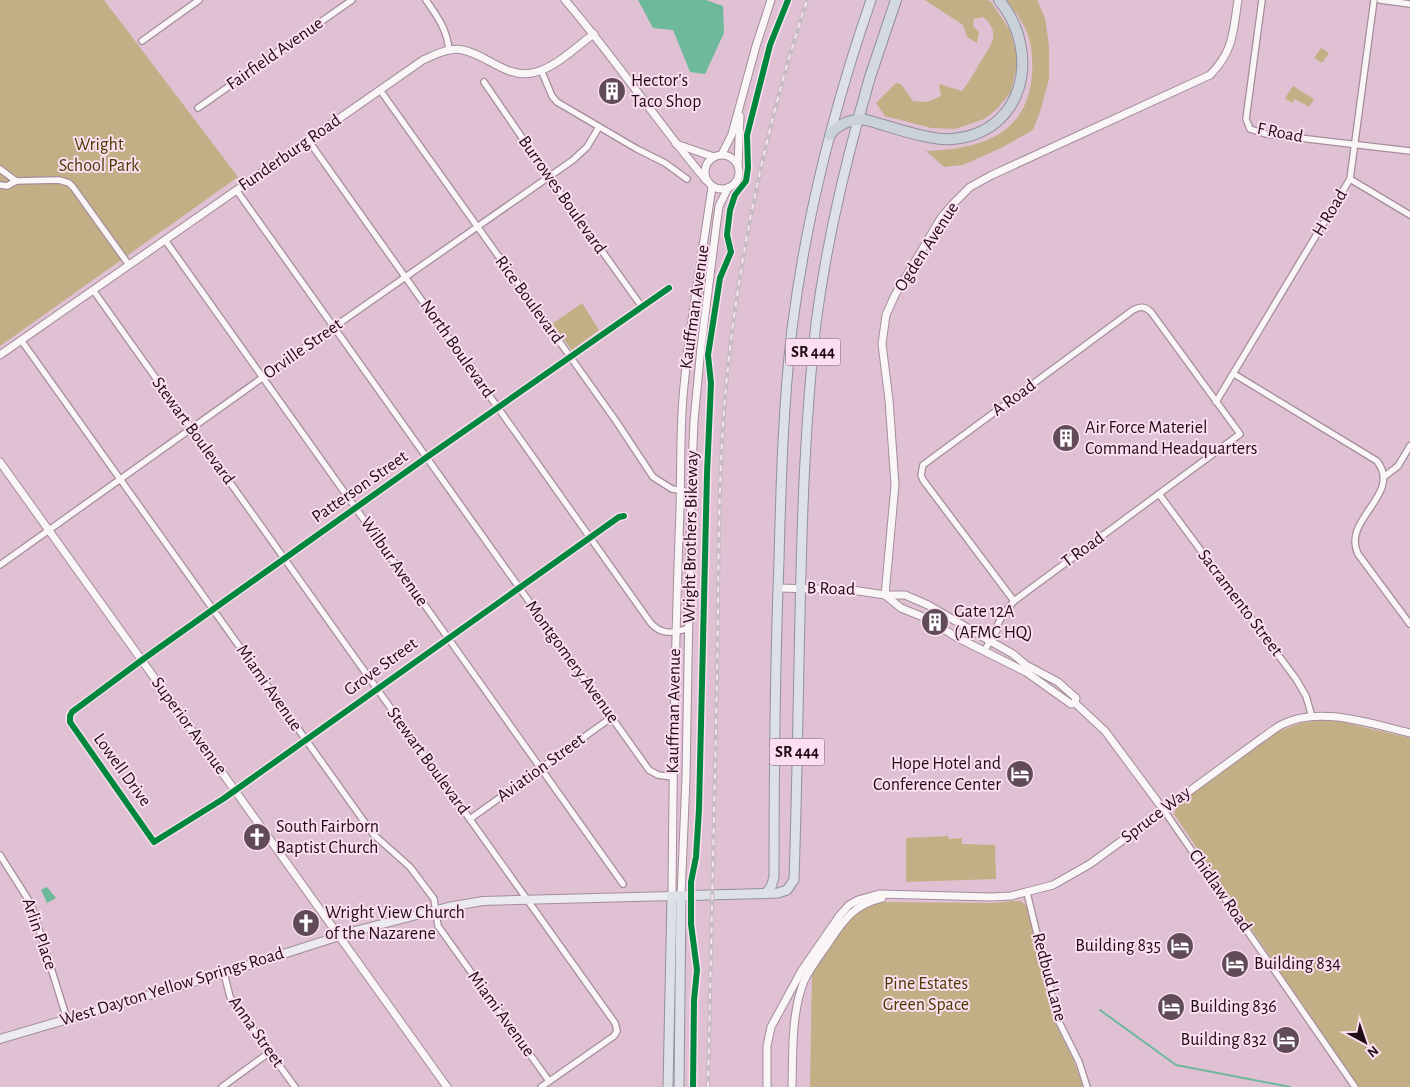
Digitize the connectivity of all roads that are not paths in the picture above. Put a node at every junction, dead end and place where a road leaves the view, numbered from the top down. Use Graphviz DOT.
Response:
graph roads {
  1 [pos="199,0"];
  2 [pos="352,0"];
  3 [pos="426,0"];
  4 [pos="565,0"];
  5 [pos="771,0"];
  6 [pos="871,0"];
  7 [pos="896,0"];
  8 [pos="1000,0"];
  9 [pos="1238,0"];
  10 [pos="1262,0"];
  11 [pos="1374,0"];
  12 [pos="1380,0"];
  13 [pos="1410,4"];
  14 [pos="594,34"];
  15 [pos="142,41"];
  16 [pos="449,50"];
  17 [pos="541,70"];
  18 [pos="484,82"];
  19 [pos="380,90"];
  20 [pos="740,106"];
  21 [pos="198,108"];
  22 [pos="858,120"];
  23 [pos="599,127"];
  24 [pos="830,136"];
  25 [pos="308,140"];
  26 [pos="676,144"];
  27 [pos="1355,144"];
  28 [pos="1410,151"];
  29 [pos="722,154"];
  30 [pos="714,156"];
  31 [pos="738,166"];
  32 [pos="0,169"];
  33 [pos="549,177"];
  34 [pos="687,179"];
  35 [pos="1350,179"];
  36 [pos="706,180"];
  37 [pos="16,181"];
  38 [pos="0,185"];
  39 [pos="712,187"];
  40 [pos="728,188"];
  41 [pos="237,191"];
  42 [pos="1410,215"];
  43 [pos="477,227"];
  44 [pos="165,240"];
  45 [pos="129,265"];
  46 [pos="406,277"];
  47 [pos="669,288"];
  48 [pos="93,290"];
  49 [pos="642,307"];
  50 [pos="334,327"];
  51 [pos="21,340"];
  52 [pos="0,355"];
  53 [pos="570,357"];
  54 [pos="1234,374"];
  55 [pos="262,378"];
  56 [pos="1216,402"];
  57 [pos="498,407"];
  58 [pos="191,428"];
  59 [pos="1410,446"];
  60 [pos="427,458"];
  61 [pos="0,462"];
  62 [pos="1385,476"];
  63 [pos="120,479"];
  64 [pos="680,491"];
  65 [pos="691,492"];
  66 [pos="1159,494"];
  67 [pos="356,508"];
  68 [pos="624,516"];
  69 [pos="49,530"];
  70 [pos="591,537"];
  71 [pos="284,559"];
  72 [pos="0,565"];
  73 [pos="519,587"];
  74 [pos="778,588"];
  75 [pos="801,588"];
  76 [pos="884,595"];
  77 [pos="1012,604"];
  78 [pos="213,609"];
  79 [pos="1410,624"];
  80 [pos="688,628"];
  81 [pos="675,632"];
  82 [pos="448,638"];
  83 [pos="990,641"];
  84 [pos="984,651"];
  85 [pos="142,660"];
  86 [pos="377,689"];
  87 [pos="1076,703"];
  88 [pos="71,714"];
  89 [pos="612,717"];
  90 [pos="1312,717"];
  91 [pos="1410,733"];
  92 [pos="306,740"];
  93 [pos="541,768"];
  94 [pos="673,777"];
  95 [pos="235,790"];
  96 [pos="1163,809"];
  97 [pos="470,819"];
  98 [pos="154,842"];
  99 [pos="0,855"];
  100 [pos="624,884"];
  101 [pos="1027,893"];
  102 [pos="765,894"];
  103 [pos="892,895"];
  104 [pos="677,896"];
  105 [pos="527,900"];
  106 [pos="436,910"];
  107 [pos="340,936"];
  108 [pos="224,973"];
  109 [pos="67,1019"];
  110 [pos="0,1039"];
  111 [pos="270,1052"];
  112 [pos="549,1081"];
  113 [pos="222,1087"];
  114 [pos="295,1087"];
  115 [pos="447,1087"];
  116 [pos="541,1087"];
  117 [pos="668,1087"];
  118 [pos="679,1087"];
  119 [pos="767,1087"];
  120 [pos="792,1087"];
  121 [pos="1087,1087"];
  122 [pos="1355,1087"];
  1 -- 15 [label="street"];
  2 -- 21 [label="street, Fairfield Avenue"];
  3 -- 16 [label="street"];
  4 -- 14 [label="street"];
  5 -- 20 [label="street"];
  6 -- 24 [label="main road, SR 444"];
  7 -- 22 [label="highway, SR 444"];
  8 -- 22 [label="highway"];
  9 -- 76 [label="street, Ogden Avenue"];
  10 -- 27 [label="street, F Road"];
  11 -- 27 [label="street, H Road"];
  12 -- 13 [label="street"];
  14 -- 17 [label="street, Funderburg Road"];
  14 -- 26 [label="street"];
  16 -- 17 [label="street, Funderburg Road"];
  16 -- 19 [label="street, Funderburg Road"];
  17 -- 23 [label="street"];
  18 -- 33 [label="street, Burrowes Boulevard"];
  19 -- 25 [label="street, Funderburg Road"];
  19 -- 43 [label="street, Rice Boulevard"];
  20 -- 29 [label="street"];
  20 -- 31 [label="street"];
  22 -- 24 [label="highway"];
  22 -- 75 [label="main road, SR 444"];
  23 -- 33 [label="street, Orville Street"];
  23 -- 34 [label="street"];
  24 -- 74 [label="main road, SR 444"];
  25 -- 41 [label="street, Funderburg Road"];
  25 -- 46 [label="street, North Boulevard"];
  26 -- 30 [label="street"];
  26 -- 36 [label="street"];
  27 -- 28 [label="street, F Road"];
  27 -- 35 [label="street, H Road"];
  29 -- 30 [label="street"];
  29 -- 31 [label="street"];
  30 -- 36 [label="street"];
  31 -- 40 [label="street"];
  32 -- 37 [label="street"];
  33 -- 43 [label="street, Orville Street"];
  33 -- 49 [label="street, Burrowes Boulevard"];
  35 -- 42 [label="street"];
  35 -- 54 [label="street, H Road"];
  36 -- 39 [label="street"];
  37 -- 38 [label="street"];
  37 -- 45 [label="street"];
  39 -- 40 [label="street"];
  39 -- 64 [label="street, Kauffman Avenue"];
  40 -- 65 [label="street, Kauffman Avenue"];
  41 -- 44 [label="street, Funderburg Road"];
  41 -- 50 [label="street, Montgomery Avenue"];
  43 -- 46 [label="street, Orville Street"];
  43 -- 53 [label="street, Rice Boulevard"];
  44 -- 45 [label="street, Funderburg Road"];
  44 -- 55 [label="street, Wilbur Avenue"];
  45 -- 48 [label="street, Funderburg Road"];
  46 -- 50 [label="street, Orville Street"];
  46 -- 57 [label="street, North Boulevard"];
  47 -- 49 [label="street, Patterson Street"];
  48 -- 51 [label="street, Funderburg Road"];
  48 -- 58 [label="street, Stewart Boulevard"];
  49 -- 53 [label="street, Patterson Street"];
  50 -- 55 [label="street, Orville Street"];
  50 -- 60 [label="street, Montgomery Avenue"];
  51 -- 52 [label="street, Funderburg Road"];
  51 -- 63 [label="street, Miami Avenue"];
  53 -- 57 [label="street, Patterson Street"];
  53 -- 64 [label="street, Rice Boulevard"];
  54 -- 56 [label="street, H Road"];
  54 -- 62 [label="street"];
  55 -- 58 [label="street, Orville Street"];
  55 -- 67 [label="street, Wilbur Avenue"];
  56 -- 66 [label="street, T Road"];
  56 -- 77 [label="street, A Road"];
  57 -- 60 [label="street, Patterson Street"];
  57 -- 70 [label="street, North Boulevard"];
  58 -- 63 [label="street, Orville Street"];
  58 -- 71 [label="street, Stewart Boulevard"];
  59 -- 62 [label="street"];
  60 -- 67 [label="street, Patterson Street"];
  60 -- 73 [label="street, Montgomery Avenue"];
  61 -- 69 [label="street, Superior Avenue"];
  62 -- 79 [label="street"];
  63 -- 69 [label="street, Orville Street"];
  63 -- 78 [label="street, Miami Avenue"];
  64 -- 65 [label="street, Rice Boulevard"];
  64 -- 81 [label="street, Kauffman Avenue"];
  65 -- 80 [label="street, Kauffman Avenue"];
  66 -- 77 [label="street, T Road"];
  66 -- 90 [label="street, Sacramento Street"];
  67 -- 71 [label="street, Patterson Street"];
  67 -- 82 [label="street, Wilbur Avenue"];
  68 -- 70 [label="street, Grove Street"];
  69 -- 72 [label="street, Orville Street"];
  69 -- 85 [label="street, Superior Avenue"];
  70 -- 73 [label="street, Grove Street"];
  70 -- 81 [label="street, North Boulevard"];
  71 -- 78 [label="street, Patterson Street"];
  71 -- 86 [label="street, Stewart Boulevard"];
  73 -- 82 [label="street, Grove Street"];
  73 -- 89 [label="street, Montgomery Avenue"];
  74 -- 75 [label="street, B Road"];
  74 -- 102 [label="main road, SR 444"];
  75 -- 76 [label="street, B Road"];
  75 -- 102 [label="main road, SR 444"];
  76 -- 83 [label="street, Chidlaw Road"];
  76 -- 84 [label="street, Chidlaw Road"];
  77 -- 83 [label="street, T Road"];
  78 -- 85 [label="street, Patterson Street"];
  78 -- 92 [label="street, Miami Avenue"];
  80 -- 81 [label="street"];
  80 -- 104 [label="street, Kauffman Avenue"];
  81 -- 94 [label="street, Kauffman Avenue"];
  82 -- 86 [label="street, Grove Street"];
  82 -- 93 [label="street, Wilbur Avenue"];
  83 -- 84 [label="street, T Road"];
  83 -- 87 [label="street, Chidlaw Road"];
  84 -- 87 [label="street, Chidlaw Road"];
  85 -- 88 [label="street, Patterson Street"];
  85 -- 95 [label="street, Superior Avenue"];
  86 -- 92 [label="street, Grove Street"];
  86 -- 97 [label="street, Stewart Boulevard"];
  87 -- 96 [label="street, Chidlaw Road"];
  88 -- 98 [label="street, Lowell Drive"];
  89 -- 93 [label="street, Aviation Street"];
  89 -- 94 [label="street, Montgomery Avenue"];
  90 -- 91 [label="street, Spruce Way"];
  90 -- 96 [label="street, Spruce Way"];
  92 -- 95 [label="street, Grove Street"];
  92 -- 106 [label="street, Miami Avenue"];
  93 -- 97 [label="street, Aviation Street"];
  93 -- 100 [label="street, Wilbur Avenue"];
  94 -- 104 [label="street, Kauffman Avenue"];
  95 -- 98 [label="street, Grove Street"];
  95 -- 107 [label="street, Superior Avenue"];
  96 -- 101 [label="street, Spruce Way"];
  96 -- 122 [label="street, Chidlaw Road"];
  97 -- 105 [label="street, Stewart Boulevard"];
  99 -- 109 [label="street, Arlin Place"];
  101 -- 103 [label="street, Spruce Way"];
  101 -- 121 [label="street, Redbud Lane"];
  102 -- 104 [label="main road, West Dayton Yellow Springs Road / SR 444"];
  103 -- 119 [label="street, Spruce Way"];
  103 -- 120 [label="street, Spruce Way"];
  104 -- 105 [label="main road, West Dayton Yellow Springs Road"];
  104 -- 117 [label="main road, Kauffman Avenue"];
  104 -- 118 [label="main road, Kauffman Avenue"];
  105 -- 106 [label="main road, West Dayton Yellow Springs Road"];
  105 -- 112 [label="street, Stewart Boulevard"];
  106 -- 107 [label="main road, West Dayton Yellow Springs Road"];
  106 -- 112 [label="street, Miami Avenue"];
  107 -- 108 [label="main road, West Dayton Yellow Springs Road"];
  107 -- 115 [label="street, Superior Avenue"];
  108 -- 109 [label="main road, West Dayton Yellow Springs Road"];
  108 -- 111 [label="street, Anna Street"];
  109 -- 110 [label="main road, West Dayton Yellow Springs Road"];
  111 -- 113 [label="street"];
  111 -- 114 [label="street, Anna Street"];
  112 -- 116 [label="street"];
}
